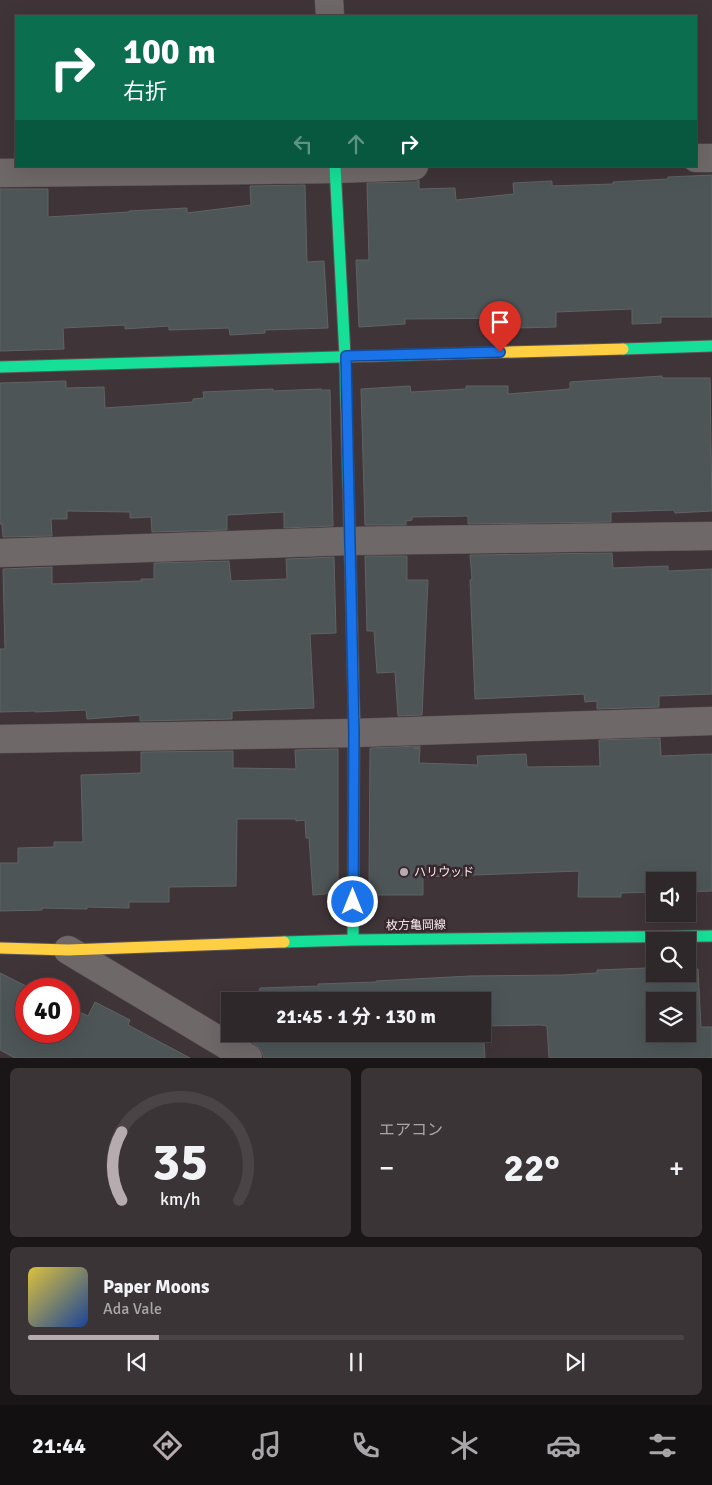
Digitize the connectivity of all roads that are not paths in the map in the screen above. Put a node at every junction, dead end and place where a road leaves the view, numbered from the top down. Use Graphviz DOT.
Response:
graph roads {
  1 [pos="330,0"];
  2 [pos="330,15"];
  3 [pos="697,158"];
  4 [pos="712,158"];
  5 [pos="335,167"];
  6 [pos="0,173"];
  7 [pos="712,346"];
  8 [pos="346,356"];
  9 [pos="0,367"];
  10 [pos="712,536"];
  11 [pos="349,541"];
  12 [pos="0,553"];
  13 [pos="712,721"];
  14 [pos="354,733"];
  15 [pos="0,739"];
  16 [pos="712,936"];
  17 [pos="353,940"];
  18 [pos="0,948"];
  19 [pos="68,950"];
  20 [pos="248,1058"];
  1 -- 2 [label="street"];
  3 -- 4 [label="street"];
  5 -- 6 [label="street"];
  5 -- 8 [label="street"];
  7 -- 8 [label="street"];
  8 -- 9 [label="street"];
  8 -- 11 [label="street"];
  10 -- 11 [label="street"];
  11 -- 12 [label="street"];
  11 -- 14 [label="street"];
  13 -- 14 [label="street"];
  14 -- 15 [label="street"];
  14 -- 17 [label="street"];
  16 -- 17 [label="street, 枚方亀岡線"];
  17 -- 19 [label="street, 枚方亀岡線"];
  18 -- 19 [label="street, 枚方亀岡線"];
  19 -- 20 [label="street"];
}
